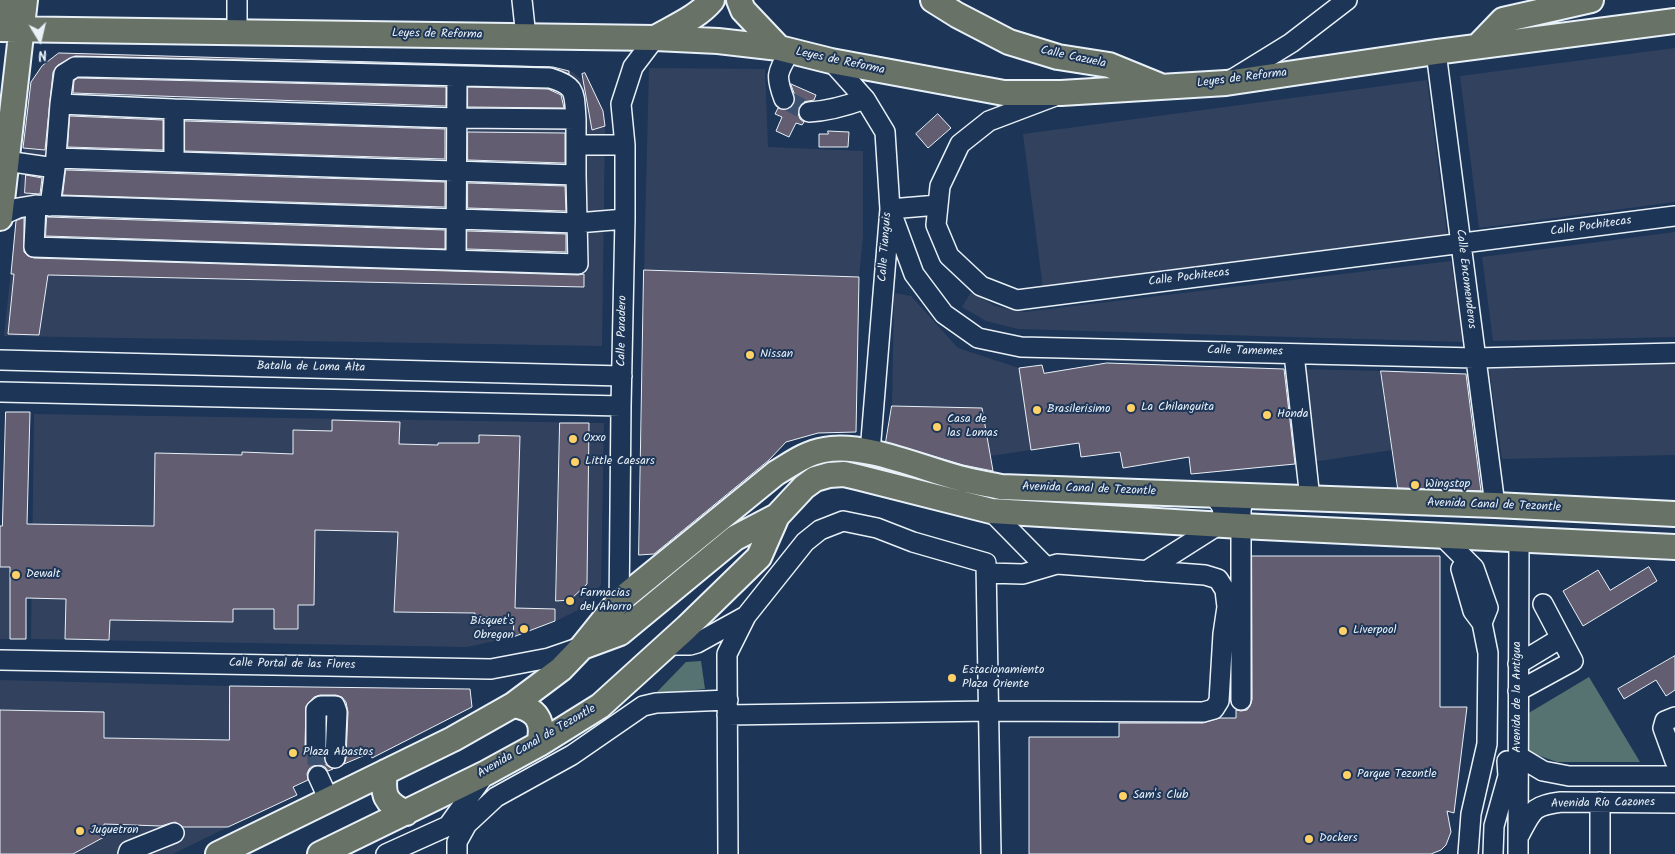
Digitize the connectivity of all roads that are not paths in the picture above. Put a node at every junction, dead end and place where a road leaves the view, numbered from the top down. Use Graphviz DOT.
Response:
graph roads {
  1 [pos="3,0"];
  2 [pos="25,0"];
  3 [pos="237,0"];
  4 [pos="522,0"];
  5 [pos="712,0"];
  6 [pos="738,0"];
  7 [pos="932,0"];
  8 [pos="1347,0"];
  9 [pos="1590,0"];
  10 [pos="1675,21"];
  11 [pos="7,28"];
  12 [pos="237,31"];
  13 [pos="526,37"];
  14 [pos="655,38"];
  15 [pos="1478,46"];
  16 [pos="784,50"];
  17 [pos="1436,52"];
  18 [pos="830,61"];
  19 [pos="457,76"];
  20 [pos="1226,83"];
  21 [pos="1162,87"];
  22 [pos="1061,94"];
  23 [pos="784,99"];
  24 [pos="865,99"];
  25 [pos="60,104"];
  26 [pos="174,109"];
  27 [pos="809,112"];
  28 [pos="456,118"];
  29 [pos="576,119"];
  30 [pos="576,145"];
  31 [pos="625,145"];
  32 [pos="6,161"];
  33 [pos="174,162"];
  34 [pos="55,163"];
  35 [pos="457,171"];
  36 [pos="576,175"];
  37 [pos="43,206"];
  38 [pos="938,206"];
  39 [pos="890,208"];
  40 [pos="1675,216"];
  41 [pos="0,217"];
  42 [pos="456,219"];
  43 [pos="626,219"];
  44 [pos="577,223"];
  45 [pos="1461,244"];
  46 [pos="456,260"];
  47 [pos="1675,353"];
  48 [pos="1294,354"];
  49 [pos="1476,358"];
  50 [pos="0,360"];
  51 [pos="622,376"];
  52 [pos="0,392"];
  53 [pos="621,406"];
  54 [pos="870,452"];
  55 [pos="1212,495"];
  56 [pos="1249,496"];
  57 [pos="1310,499"];
  58 [pos="1495,506"];
  59 [pos="990,511"];
  60 [pos="1675,514"];
  61 [pos="777,516"];
  62 [pos="1231,525"];
  63 [pos="1441,535"];
  64 [pos="1519,539"];
  65 [pos="1675,547"];
  66 [pos="1046,567"];
  67 [pos="1519,567"];
  68 [pos="1146,571"];
  69 [pos="987,573"];
  70 [pos="619,601"];
  71 [pos="1543,604"];
  72 [pos="746,616"];
  73 [pos="620,633"];
  74 [pos="1561,638"];
  75 [pos="668,645"];
  76 [pos="582,647"];
  77 [pos="0,660"];
  78 [pos="1518,664"];
  79 [pos="1518,691"];
  80 [pos="1241,700"];
  81 [pos="513,704"];
  82 [pos="727,708"];
  83 [pos="989,711"];
  84 [pos="1675,718"];
  85 [pos="539,744"];
  86 [pos="316,746"];
  87 [pos="1518,756"];
  88 [pos="336,758"];
  89 [pos="1675,761"];
  90 [pos="385,772"];
  91 [pos="486,773"];
  92 [pos="318,776"];
  93 [pos="1675,776"];
  94 [pos="329,800"];
  95 [pos="1600,802"];
  96 [pos="1675,803"];
  97 [pos="406,813"];
  98 [pos="1487,816"];
  99 [pos="174,833"];
  100 [pos="1518,845"];
  101 [pos="1490,852"];
  102 [pos="128,854"];
  103 [pos="218,854"];
  104 [pos="320,854"];
  105 [pos="386,854"];
  106 [pos="457,854"];
  107 [pos="728,854"];
  108 [pos="991,854"];
  109 [pos="1468,854"];
  110 [pos="1600,854"];
  1 -- 11 [label="main road"];
  2 -- 11 [label="main road"];
  3 -- 12 [label="street"];
  4 -- 13 [label="street"];
  5 -- 14 [label="main road"];
  6 -- 16 [label="main road"];
  7 -- 21 [label="main road, Calle Cazuela"];
  8 -- 20 [label="street"];
  9 -- 15 [label="main road"];
  10 -- 15 [label="main road, Leyes de Reforma"];
  11 -- 12 [label="main road, Leyes de Reforma"];
  11 -- 32 [label="main road"];
  12 -- 13 [label="main road, Leyes de Reforma"];
  13 -- 14 [label="main road, Leyes de Reforma"];
  14 -- 16 [label="main road, Leyes de Reforma"];
  14 -- 31 [label="street, Calle Paradero"];
  15 -- 17 [label="main road, Leyes de Reforma"];
  16 -- 18 [label="main road, Leyes de Reforma"];
  16 -- 23 [label="street"];
  17 -- 20 [label="main road, Leyes de Reforma"];
  17 -- 45 [label="street, Calle Encomenderos"];
  18 -- 22 [label="main road, Leyes de Reforma"];
  18 -- 24 [label="street, Calle Tianguis"];
  19 -- 25 [label="street"];
  19 -- 28 [label="street"];
  19 -- 29 [label="street"];
  20 -- 21 [label="main road, Leyes de Reforma"];
  21 -- 22 [label="main road, Leyes de Reforma"];
  22 -- 38 [label="street, Calle Pochitecas"];
  24 -- 27 [label="street"];
  24 -- 39 [label="street, Calle Tianguis"];
  25 -- 26 [label="street"];
  25 -- 34 [label="street"];
  26 -- 28 [label="street"];
  26 -- 33 [label="street"];
  28 -- 29 [label="street"];
  28 -- 35 [label="street"];
  29 -- 30 [label="street"];
  30 -- 31 [label="street"];
  30 -- 36 [label="street"];
  31 -- 43 [label="street, Calle Paradero"];
  32 -- 34 [label="street"];
  32 -- 41 [label="main road"];
  33 -- 34 [label="street"];
  33 -- 35 [label="street"];
  34 -- 37 [label="street"];
  35 -- 36 [label="street"];
  35 -- 42 [label="street"];
  36 -- 44 [label="street"];
  37 -- 41 [label="street"];
  37 -- 42 [label="street"];
  37 -- 46 [label="street"];
  38 -- 39 [label="street"];
  38 -- 45 [label="street, Calle Pochitecas"];
  39 -- 48 [label="street, Calle Tamemes"];
  39 -- 54 [label="street, Calle Tianguis"];
  40 -- 45 [label="street, Calle Pochitecas"];
  42 -- 44 [label="street"];
  42 -- 46 [label="street"];
  43 -- 44 [label="street"];
  43 -- 51 [label="street, Calle Paradero"];
  44 -- 46 [label="street"];
  45 -- 49 [label="street, Calle Encomenderos"];
  47 -- 49 [label="street, Calle Tamemes"];
  48 -- 49 [label="street, Calle Tamemes"];
  48 -- 57 [label="street"];
  49 -- 58 [label="street, Calle Encomenderos"];
  50 -- 51 [label="street, Batalla de Loma Alta"];
  51 -- 53 [label="street, Calle Paradero"];
  52 -- 53 [label="street"];
  53 -- 70 [label="street, Calle Paradero"];
  54 -- 55 [label="main road, Avenida Canal de Tezontle"];
  54 -- 70 [label="main road, Avenida Canal de Tezontle"];
  55 -- 56 [label="main road, Avenida Canal de Tezontle"];
  55 -- 62 [label="street"];
  56 -- 57 [label="main road, Avenida Canal de Tezontle"];
  56 -- 62 [label="street"];
  57 -- 58 [label="main road, Avenida Canal de Tezontle"];
  58 -- 60 [label="main road, Avenida Canal de Tezontle"];
  59 -- 61 [label="main road, Avenida Canal de Tezontle"];
  59 -- 62 [label="main road, Avenida Canal de Tezontle"];
  59 -- 66 [label="street"];
  61 -- 73 [label="main road, Avenida Canal de Tezontle"];
  61 -- 75 [label="main road, Avenida Canal de Tezontle"];
  62 -- 63 [label="main road, Avenida Canal de Tezontle"];
  62 -- 68 [label="street"];
  62 -- 80 [label="street"];
  63 -- 64 [label="main road, Avenida Canal de Tezontle"];
  63 -- 98 [label="street"];
  64 -- 65 [label="main road, Avenida Canal de Tezontle"];
  64 -- 67 [label="street, Avenida de la Antigua"];
  66 -- 68 [label="street"];
  66 -- 69 [label="street"];
  67 -- 78 [label="street, Avenida de la Antigua"];
  67 -- 98 [label="street"];
  68 -- 83 [label="street"];
  69 -- 72 [label="street"];
  69 -- 83 [label="street"];
  70 -- 73 [label="street, Calle Paradero"];
  70 -- 76 [label="main road, Avenida Canal de Tezontle"];
  71 -- 74 [label="street"];
  72 -- 75 [label="street"];
  72 -- 82 [label="street"];
  73 -- 76 [label="main road, Avenida Canal de Tezontle"];
  74 -- 78 [label="street"];
  74 -- 79 [label="street"];
  75 -- 85 [label="main road, Avenida Canal de Tezontle"];
  76 -- 77 [label="street, Calle Portal de las Flores"];
  76 -- 81 [label="main road, Avenida Canal de Tezontle"];
  78 -- 79 [label="street, Avenida de la Antigua"];
  79 -- 87 [label="street, Avenida de la Antigua"];
  81 -- 85 [label="main road"];
  81 -- 90 [label="main road, Avenida Canal de Tezontle"];
  82 -- 83 [label="street"];
  82 -- 106 [label="street"];
  82 -- 107 [label="street"];
  83 -- 108 [label="street"];
  84 -- 89 [label="street"];
  85 -- 91 [label="main road, Avenida Canal de Tezontle"];
  86 -- 88 [label="street"];
  87 -- 93 [label="street"];
  87 -- 100 [label="street, Avenida de la Antigua"];
  90 -- 94 [label="main road, Avenida Canal de Tezontle"];
  90 -- 97 [label="main road"];
  91 -- 97 [label="main road, Avenida Canal de Tezontle"];
  91 -- 105 [label="street"];
  92 -- 94 [label="street"];
  94 -- 103 [label="main road, Avenida Canal de Tezontle"];
  95 -- 96 [label="street, Avenida Río Cazones"];
  95 -- 100 [label="street, Avenida Río Cazones"];
  95 -- 110 [label="street"];
  97 -- 104 [label="main road, Avenida Canal de Tezontle"];
  98 -- 101 [label="street"];
  98 -- 109 [label="street"];
  99 -- 102 [label="street"];
}
